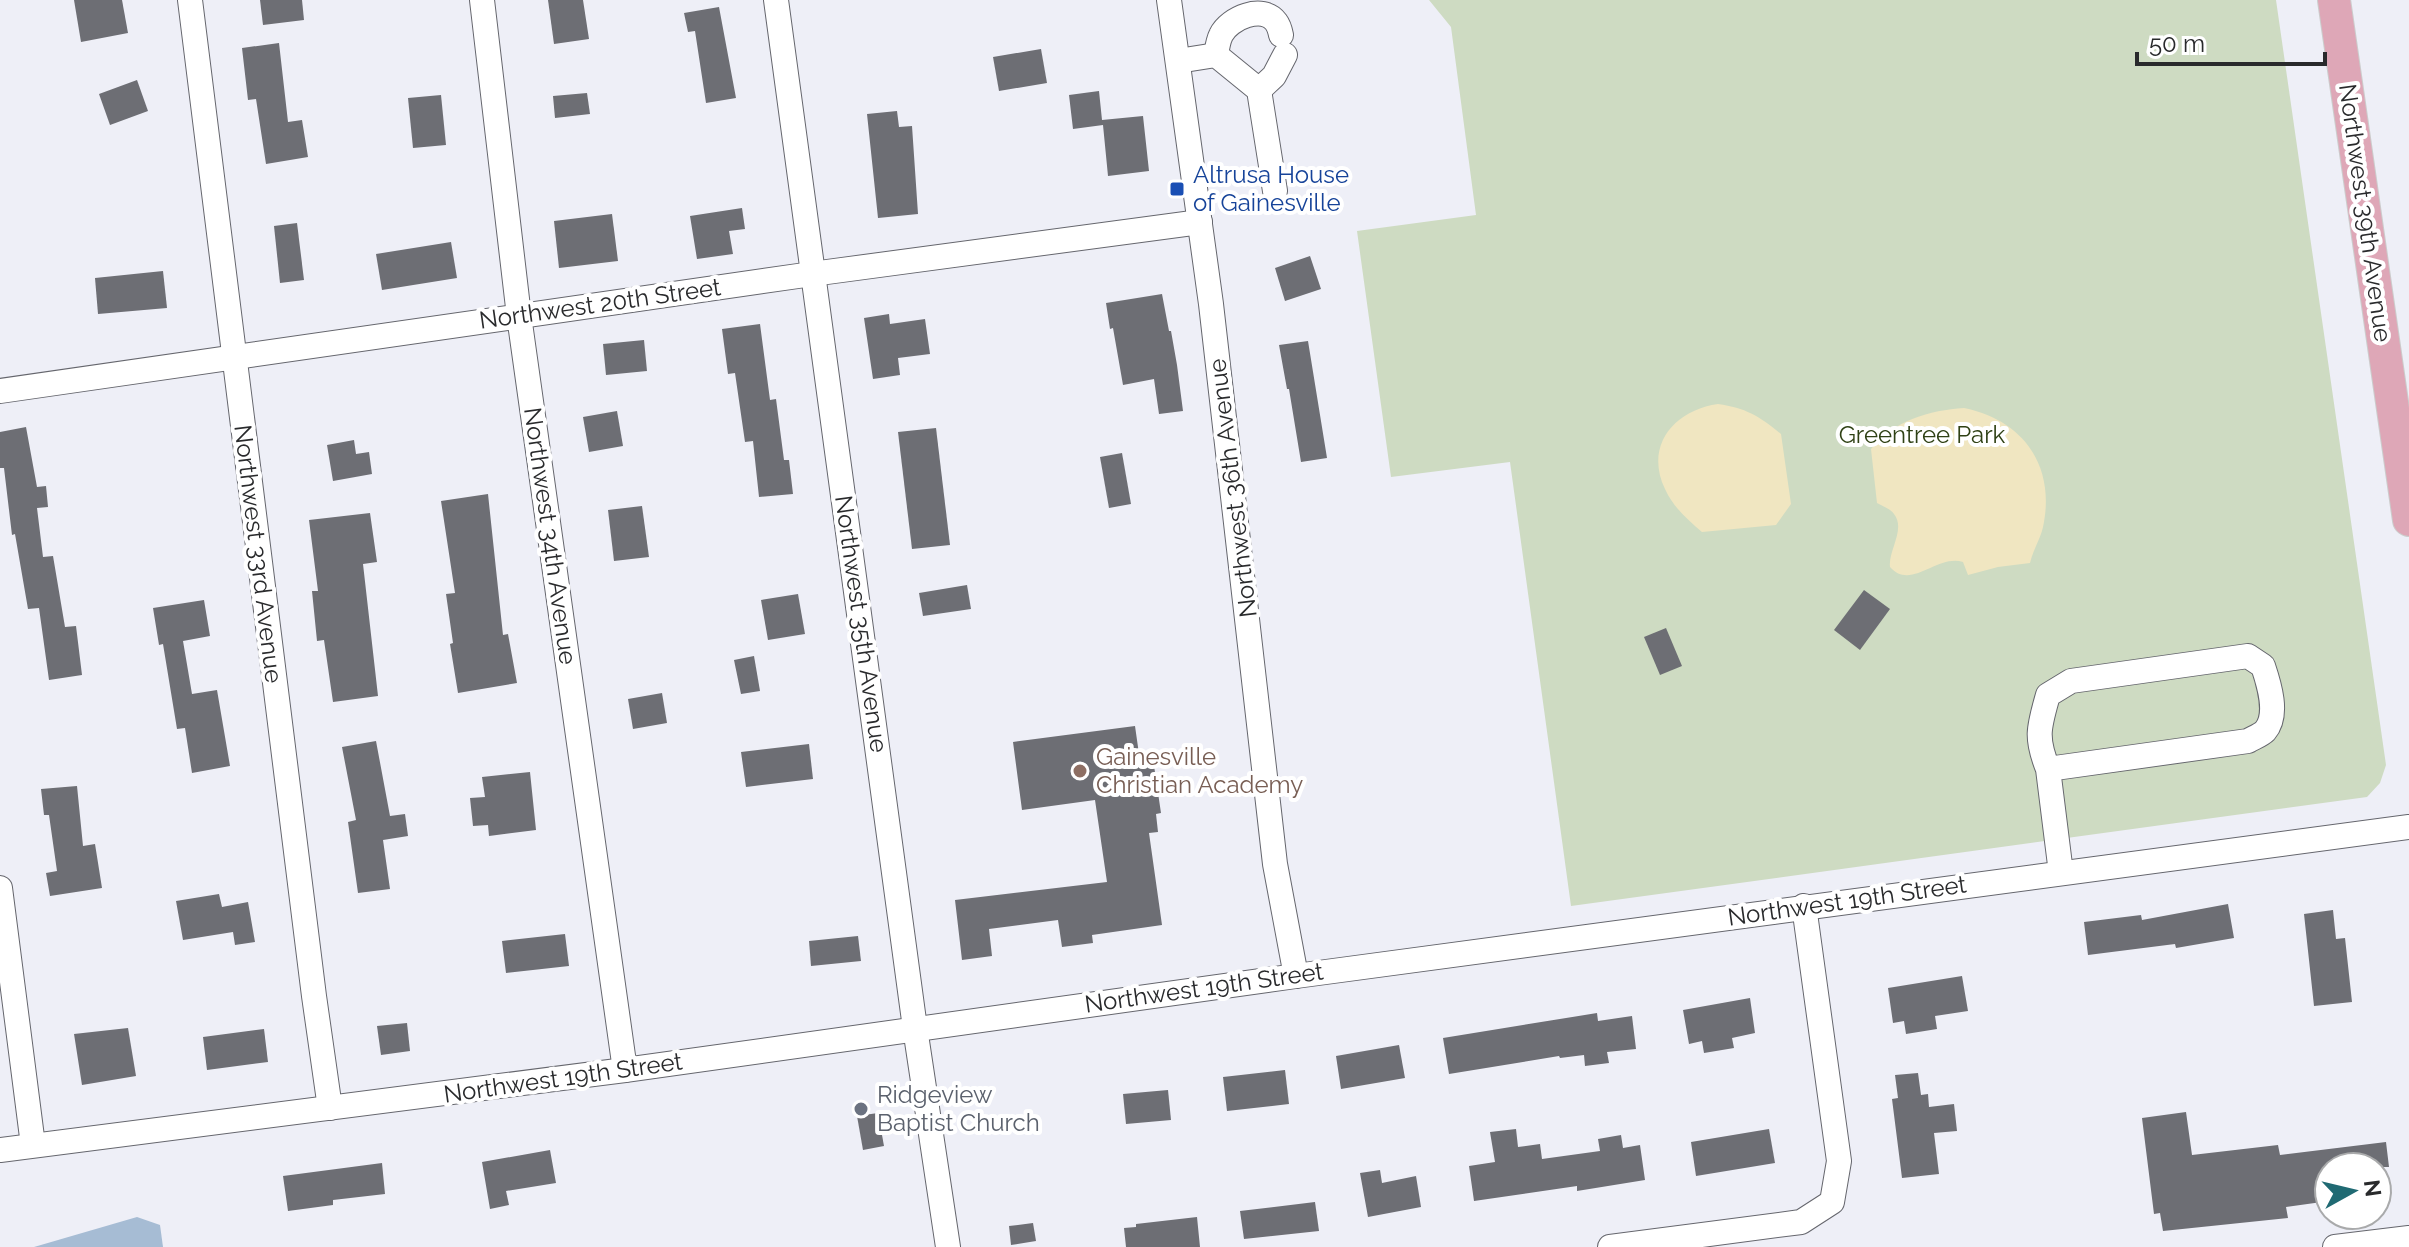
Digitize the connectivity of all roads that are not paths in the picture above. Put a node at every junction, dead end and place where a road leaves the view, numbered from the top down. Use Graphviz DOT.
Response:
graph roads {
  1 [pos="190,0"];
  2 [pos="482,0"];
  3 [pos="776,0"];
  4 [pos="1169,0"];
  5 [pos="2334,0"];
  6 [pos="1216,55"];
  7 [pos="1178,61"];
  8 [pos="1259,90"];
  9 [pos="1275,191"];
  10 [pos="1200,222"];
  11 [pos="812,274"];
  12 [pos="519,316"];
  13 [pos="234,357"];
  14 [pos="0,391"];
  15 [pos="2409,520"];
  16 [pos="2048,769"];
  17 [pos="2409,827"];
  18 [pos="2061,873"];
  19 [pos="0,888"];
  20 [pos="1804,906"];
  21 [pos="1296,976"];
  22 [pos="915,1028"];
  23 [pos="625,1070"];
  24 [pos="330,1108"];
  25 [pos="33,1145"];
  26 [pos="0,1150"];
  27 [pos="2409,1238"];
  28 [pos="948,1247"];
  29 [pos="1610,1247"];
  30 [pos="2335,1247"];
  1 -- 13 [label="street, Northwest 33rd Avenue"];
  2 -- 12 [label="street, Northwest 34th Avenue"];
  3 -- 11 [label="street, Northwest 35th Avenue"];
  4 -- 7 [label="street, Northwest 36th Avenue"];
  5 -- 15 [label="main road, Northwest 39th Avenue"];
  6 -- 7 [label="street"];
  6 -- 8 [label="street"];
  6 -- 8 [label="street"];
  7 -- 10 [label="street, Northwest 36th Avenue"];
  8 -- 9 [label="street"];
  10 -- 11 [label="street, Northwest 20th Street"];
  10 -- 21 [label="street, Northwest 36th Avenue"];
  11 -- 12 [label="street, Northwest 20th Street"];
  11 -- 22 [label="street, Northwest 35th Avenue"];
  12 -- 13 [label="street, Northwest 20th Street"];
  12 -- 23 [label="street, Northwest 34th Avenue"];
  13 -- 14 [label="street, Northwest 20th Street"];
  13 -- 24 [label="street, Northwest 33rd Avenue"];
  16 -- 16 [label="street"];
  16 -- 18 [label="street"];
  17 -- 18 [label="street, Northwest 19th Street"];
  18 -- 20 [label="street, Northwest 19th Street"];
  19 -- 25 [label="street"];
  20 -- 21 [label="street, Northwest 19th Street"];
  20 -- 29 [label="street"];
  21 -- 22 [label="street, Northwest 19th Street"];
  22 -- 23 [label="street, Northwest 19th Street"];
  22 -- 28 [label="street, Northwest 35th Avenue"];
  23 -- 24 [label="street, Northwest 19th Street"];
  24 -- 25 [label="street, Northwest 19th Street"];
  25 -- 26 [label="street, Northwest 19th Street"];
  27 -- 30 [label="street"];
}
